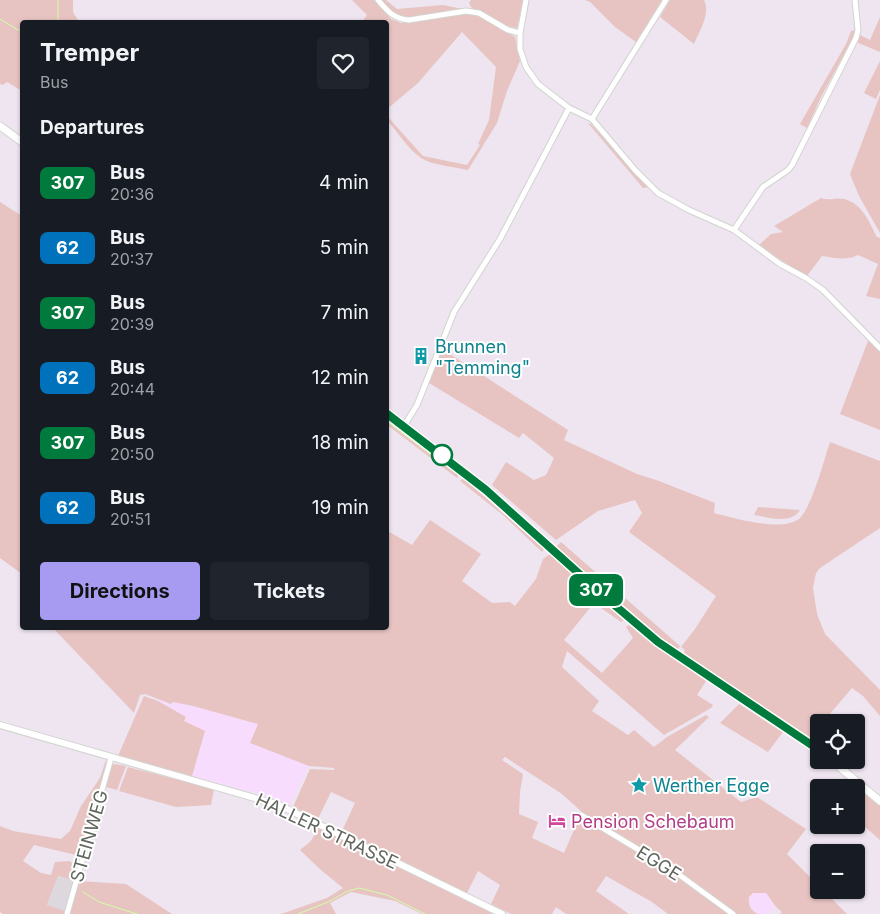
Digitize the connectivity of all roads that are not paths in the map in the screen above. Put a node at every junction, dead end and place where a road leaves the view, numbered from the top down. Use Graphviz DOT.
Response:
graph roads {
  1 [pos="378,0"];
  2 [pos="526,0"];
  3 [pos="666,0"];
  4 [pos="855,0"];
  5 [pos="520,33"];
  6 [pos="569,108"];
  7 [pos="592,119"];
  8 [pos="0,126"];
  9 [pos="20,141"];
  10 [pos="734,230"];
  11 [pos="880,348"];
  12 [pos="389,415"];
  13 [pos="404,426"];
  14 [pos="0,725"];
  15 [pos="810,743"];
  16 [pos="114,758"];
  17 [pos="842,769"];
  18 [pos="880,801"];
  19 [pos="581,815"];
  20 [pos="67,914"];
  21 [pos="502,914"];
  22 [pos="733,914"];
  1 -- 5 [label="street"];
  2 -- 5 [label="street"];
  3 -- 7 [label="street"];
  4 -- 10 [label="street"];
  5 -- 6 [label="street"];
  6 -- 7 [label="street"];
  6 -- 13 [label="street"];
  7 -- 10 [label="street"];
  8 -- 9 [label="main road"];
  10 -- 11 [label="street"];
  12 -- 13 [label="main road"];
  13 -- 15 [label="main road"];
  14 -- 16 [label="street, HALLER STRASSE"];
  16 -- 20 [label="street, STEINWEG"];
  16 -- 21 [label="street, HALLER STRASSE"];
  17 -- 18 [label="main road"];
  19 -- 22 [label="street, EGGE"];
}
